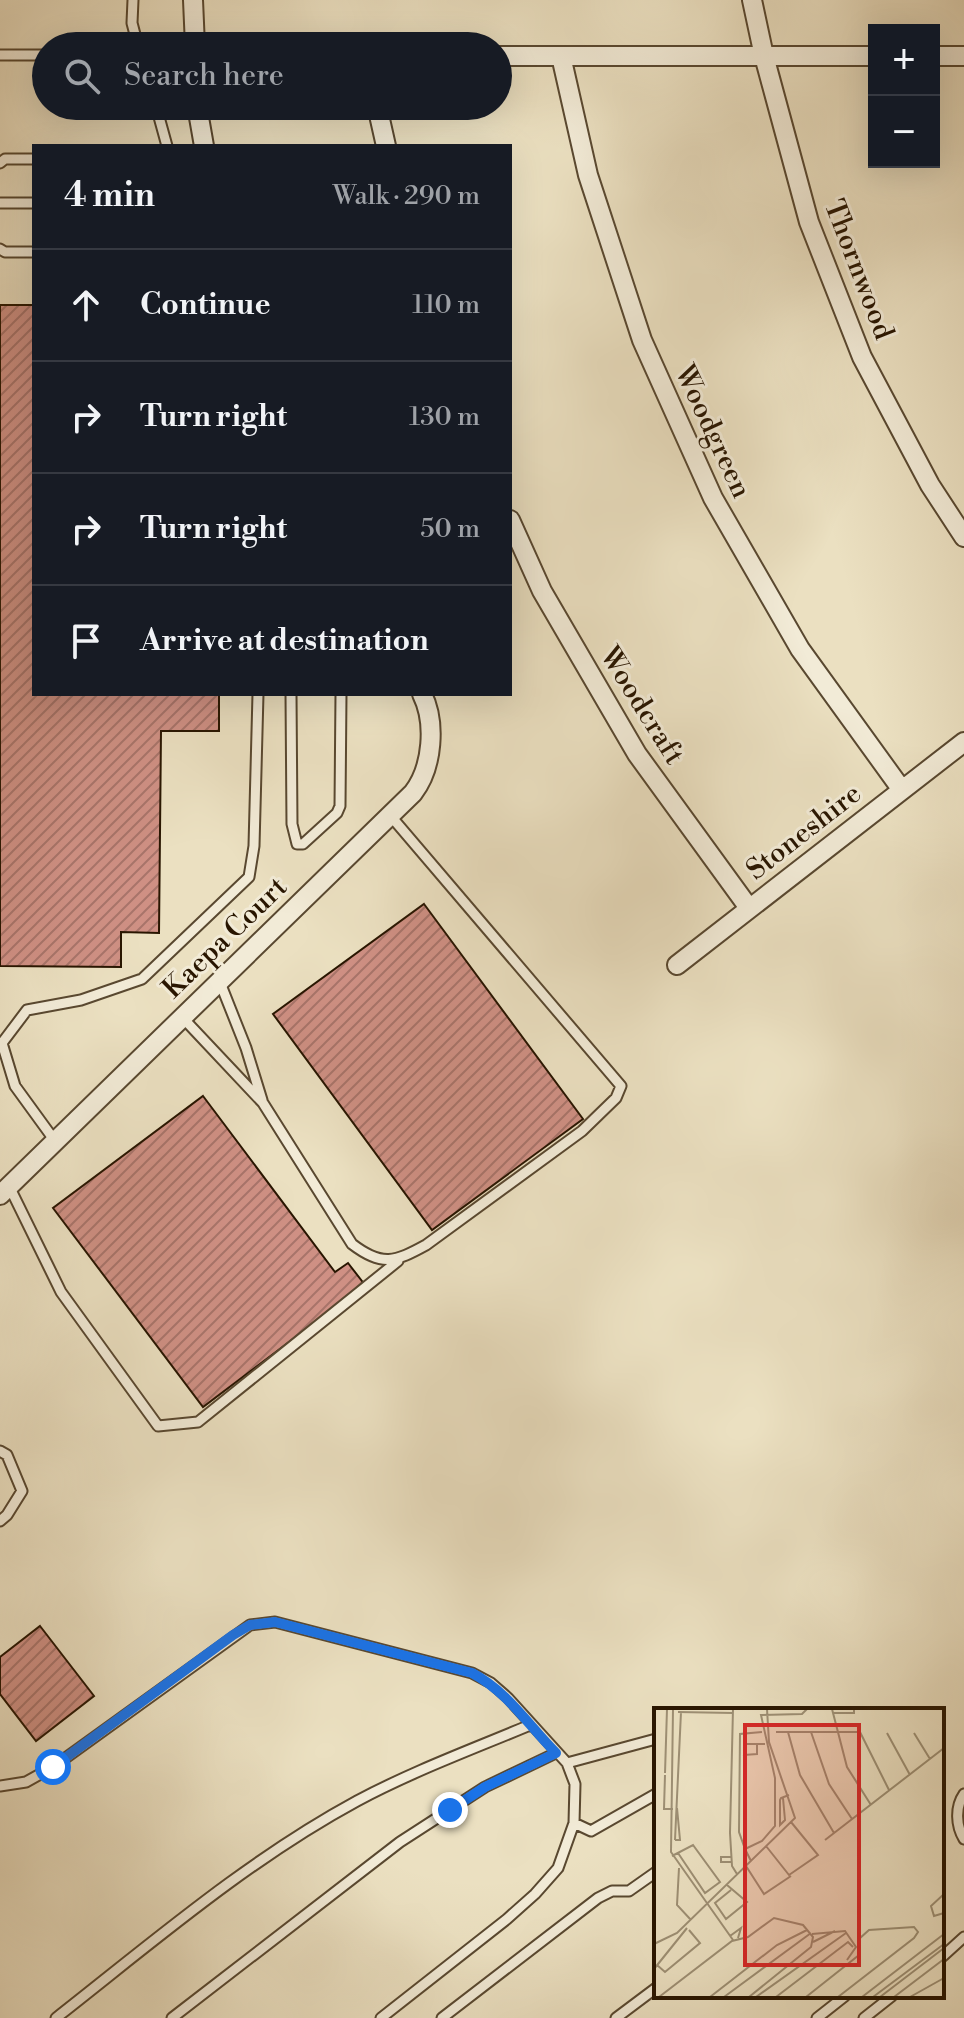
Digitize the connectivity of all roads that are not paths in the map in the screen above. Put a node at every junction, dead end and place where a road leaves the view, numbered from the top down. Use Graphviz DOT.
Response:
graph roads {
  1 [pos="133,0"];
  2 [pos="193,0"];
  3 [pos="752,0"];
  4 [pos="134,32"];
  5 [pos="194,32"];
  6 [pos="0,55"];
  7 [pos="32,55"];
  8 [pos="512,56"];
  9 [pos="561,56"];
  10 [pos="764,56"];
  11 [pos="868,56"];
  12 [pos="940,56"];
  13 [pos="964,56"];
  14 [pos="160,120"];
  15 [pos="199,120"];
  16 [pos="380,120"];
  17 [pos="166,144"];
  18 [pos="204,144"];
  19 [pos="386,144"];
  20 [pos="32,159"];
  21 [pos="0,163"];
  22 [pos="0,203"];
  23 [pos="32,203"];
  24 [pos="0,249"];
  25 [pos="32,252"];
  26 [pos="512,524"];
  27 [pos="964,537"];
  28 [pos="258,696"];
  29 [pos="291,696"];
  30 [pos="341,696"];
  31 [pos="423,696"];
  32 [pos="964,742"];
  33 [pos="902,790"];
  34 [pos="389,814"];
  35 [pos="749,908"];
  36 [pos="677,965"];
  37 [pos="219,980"];
  38 [pos="182,1017"];
  39 [pos="1,1042"];
  40 [pos="263,1103"];
  41 [pos="55,1141"];
  42 [pos="5,1190"];
  43 [pos="398,1261"];
  44 [pos="0,1451"];
  45 [pos="0,1521"];
  46 [pos="530,1725"];
  47 [pos="654,1740"];
  48 [pos="556,1753"];
  49 [pos="567,1763"];
  50 [pos="0,1786"];
  51 [pos="964,1794"];
  52 [pos="654,1795"];
  53 [pos="574,1823"];
  54 [pos="964,1839"];
  55 [pos="654,1873"];
  56 [pos="964,1937"];
  57 [pos="944,1955"];
  58 [pos="654,1990"];
  59 [pos="842,1998"];
  60 [pos="889,1998"];
  61 [pos="56,2018"];
  62 [pos="172,2018"];
  63 [pos="381,2018"];
  64 [pos="442,2018"];
  65 [pos="616,2018"];
  66 [pos="817,2018"];
  67 [pos="864,2018"];
  1 -- 4 [label="lane"];
  2 -- 5 [label="street"];
  3 -- 10 [label="street, Thornwood"];
  6 -- 7 [label="lane"];
  8 -- 9 [label="street"];
  9 -- 10 [label="street"];
  9 -- 33 [label="street, Woodgreen"];
  10 -- 11 [label="street"];
  10 -- 27 [label="street, Thornwood"];
  12 -- 13 [label="street"];
  14 -- 17 [label="lane"];
  15 -- 18 [label="street"];
  16 -- 19 [label="street"];
  20 -- 21 [label="lane"];
  22 -- 23 [label="lane"];
  24 -- 25 [label="lane"];
  26 -- 35 [label="street, Woodcraft"];
  28 -- 39 [label="lane"];
  29 -- 30 [label="lane"];
  31 -- 34 [label="street, Kaepa Court"];
  32 -- 33 [label="street, Stoneshire"];
  33 -- 35 [label="street, Stoneshire"];
  34 -- 37 [label="street, Kaepa Court"];
  34 -- 43 [label="lane"];
  35 -- 36 [label="street, Stoneshire"];
  37 -- 38 [label="street, Kaepa Court"];
  37 -- 40 [label="lane"];
  38 -- 40 [label="lane"];
  38 -- 41 [label="street, Kaepa Court"];
  39 -- 41 [label="lane"];
  40 -- 43 [label="lane"];
  41 -- 42 [label="street, Kaepa Court"];
  42 -- 43 [label="lane"];
  44 -- 45 [label="lane"];
  46 -- 48 [label="lane"];
  46 -- 50 [label="lane"];
  46 -- 61 [label="lane"];
  47 -- 49 [label="lane"];
  48 -- 49 [label="lane"];
  48 -- 62 [label="lane"];
  49 -- 53 [label="lane"];
  51 -- 54 [label="lane"];
  52 -- 53 [label="lane"];
  53 -- 63 [label="lane"];
  55 -- 64 [label="lane"];
  56 -- 57 [label="lane"];
  58 -- 65 [label="lane"];
  59 -- 66 [label="lane"];
  60 -- 67 [label="lane"];
}
